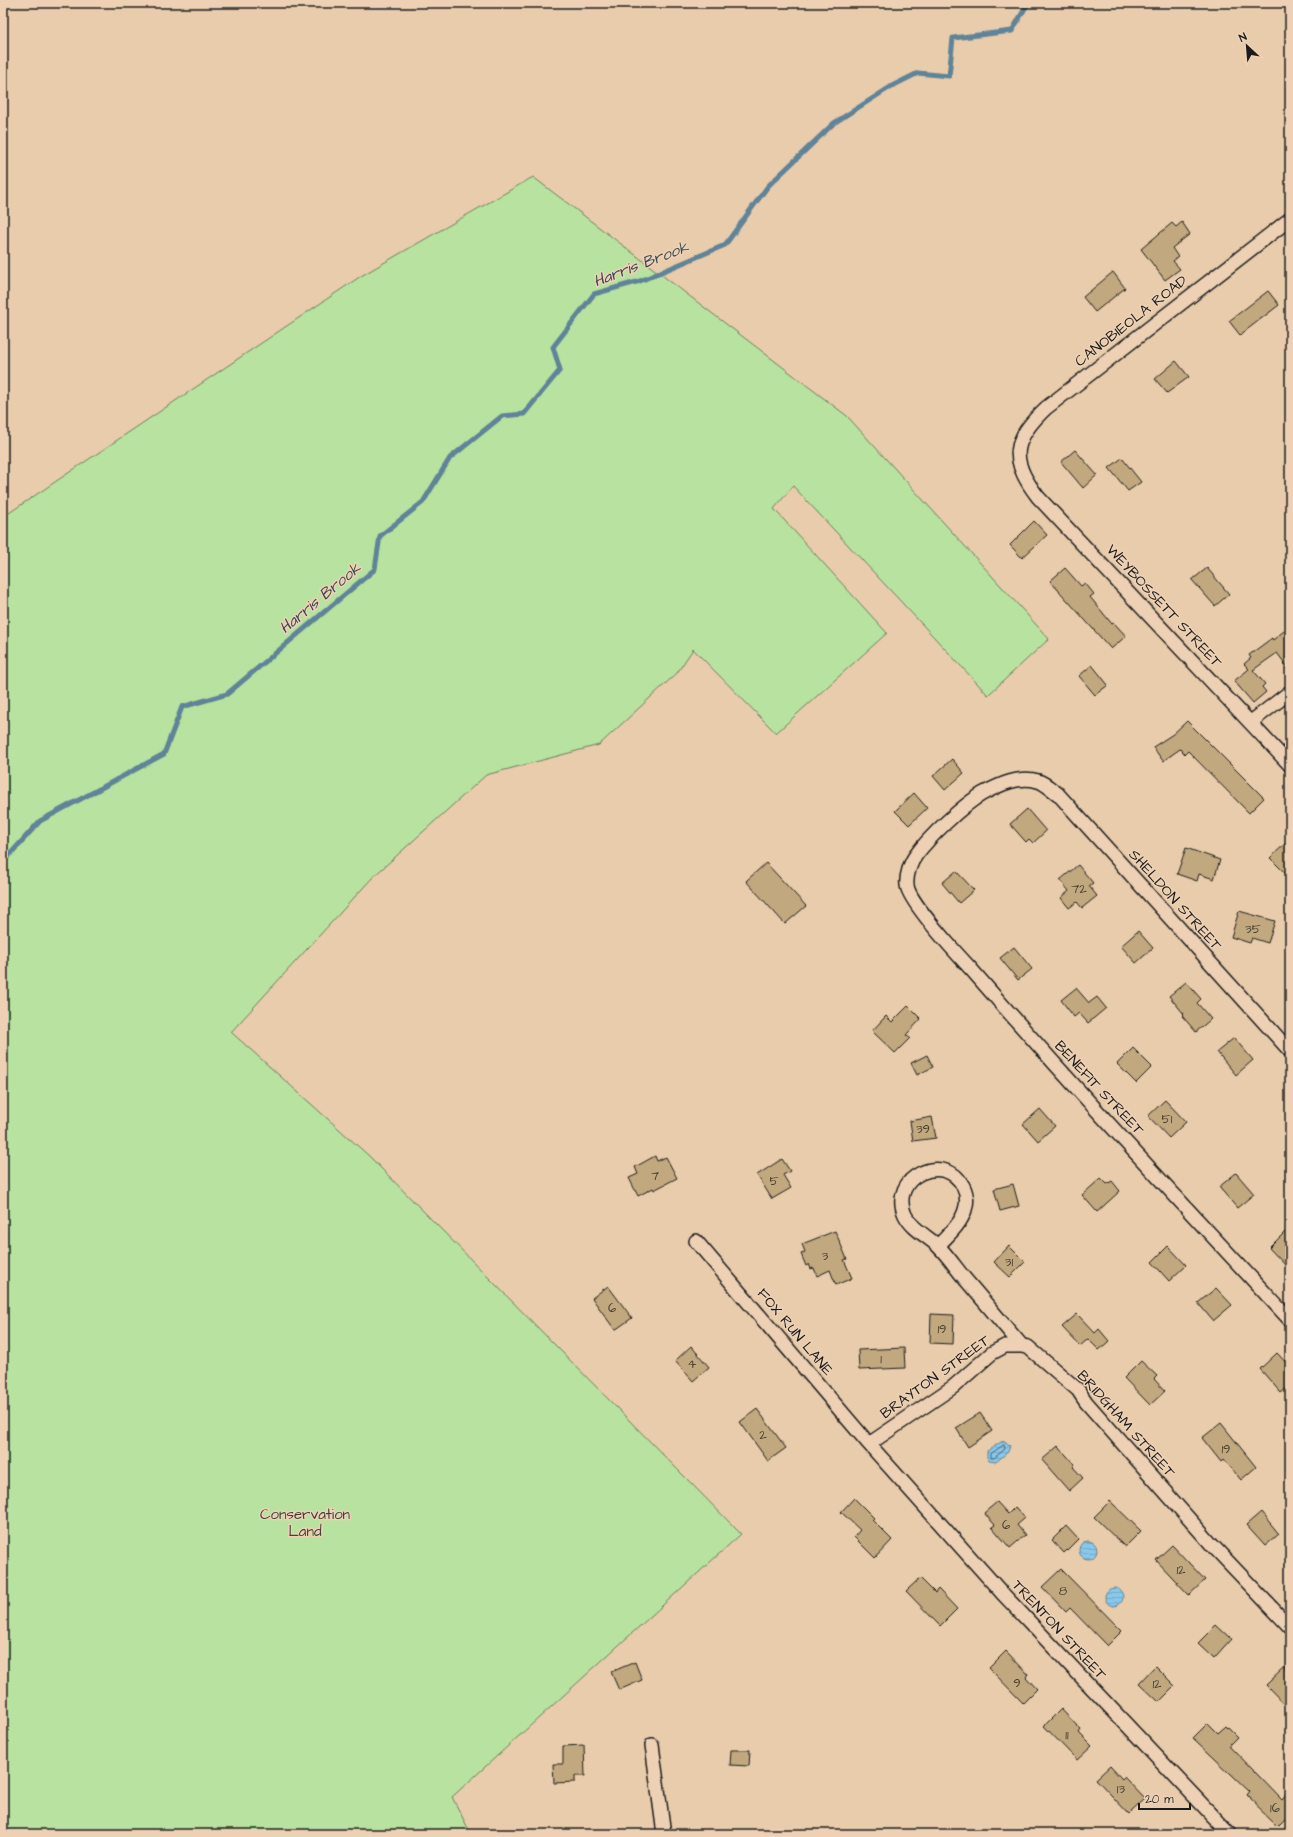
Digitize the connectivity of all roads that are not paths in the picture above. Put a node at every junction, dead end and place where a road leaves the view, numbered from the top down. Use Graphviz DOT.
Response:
graph roads {
  1 [pos="1290,219"];
  2 [pos="1020,466"];
  3 [pos="1290,692"];
  4 [pos="1251,722"];
  5 [pos="1290,765"];
  6 [pos="1030,780"];
  7 [pos="1290,1051"];
  8 [pos="696,1241"];
  9 [pos="938,1246"];
  10 [pos="1290,1320"];
  11 [pos="1022,1346"];
  12 [pos="869,1444"];
  13 [pos="1290,1627"];
  14 [pos="652,1745"];
  15 [pos="664,1834"];
  16 [pos="1230,1834"];
  1 -- 2 [label="street, CANOBIEOLA ROAD"];
  2 -- 4 [label="street, WEYBOSSETT STREET"];
  3 -- 4 [label="street"];
  4 -- 5 [label="street, WEYBOSSETT STREET"];
  6 -- 7 [label="street, SHELDON STREET"];
  6 -- 10 [label="street, BENEFIT STREET"];
  8 -- 12 [label="street, FOX RUN LANE"];
  9 -- 9 [label="street, BRIDGHAM STREET"];
  9 -- 11 [label="street, BRIDGHAM STREET"];
  11 -- 12 [label="street, BRAYTON STREET"];
  11 -- 13 [label="street, BRIDGHAM STREET"];
  12 -- 16 [label="street, TRENTON STREET"];
  14 -- 15 [label="street"];
}
